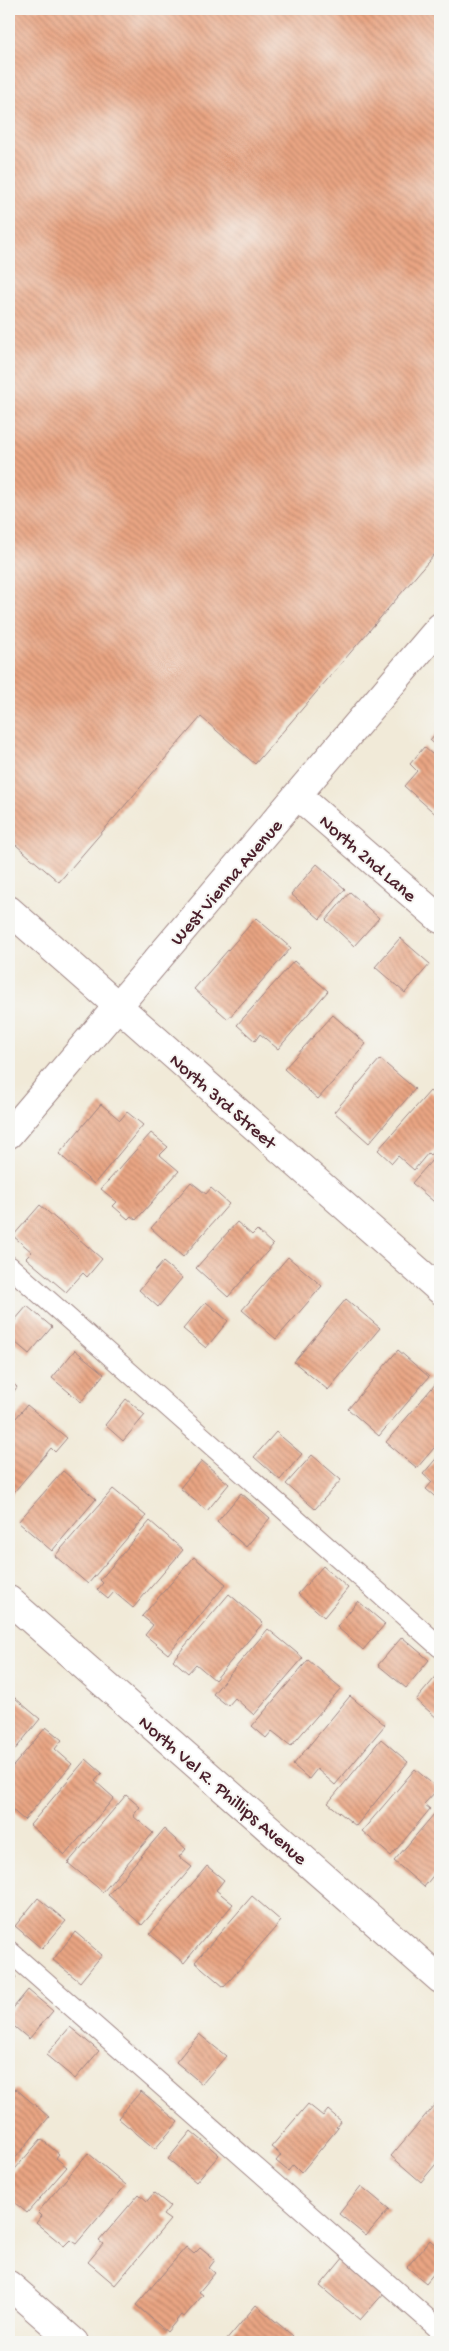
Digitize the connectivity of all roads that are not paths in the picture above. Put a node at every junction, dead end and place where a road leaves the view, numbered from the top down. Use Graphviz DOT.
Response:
graph roads {
  1 [pos="440,627"];
  2 [pos="298,796"];
  3 [pos="9,910"];
  4 [pos="440,919"];
  5 [pos="118,1006"];
  6 [pos="9,1134"];
  7 [pos="9,1266"];
  8 [pos="440,1290"];
  9 [pos="9,1600"];
  10 [pos="440,1647"];
  11 [pos="9,1951"];
  12 [pos="440,1979"];
  13 [pos="9,2286"];
  14 [pos="440,2330"];
  15 [pos="74,2342"];
  1 -- 2 [label="street, West Vienna Avenue"];
  2 -- 4 [label="street, North 2nd Lane"];
  2 -- 5 [label="street, West Vienna Avenue"];
  3 -- 5 [label="street, North 3rd Street"];
  5 -- 6 [label="street, West Vienna Avenue"];
  5 -- 8 [label="street, North 3rd Street"];
  7 -- 10 [label="lane"];
  9 -- 12 [label="street, North Vel R. Phillips Avenue"];
  11 -- 14 [label="lane"];
  13 -- 15 [label="street"];
}
